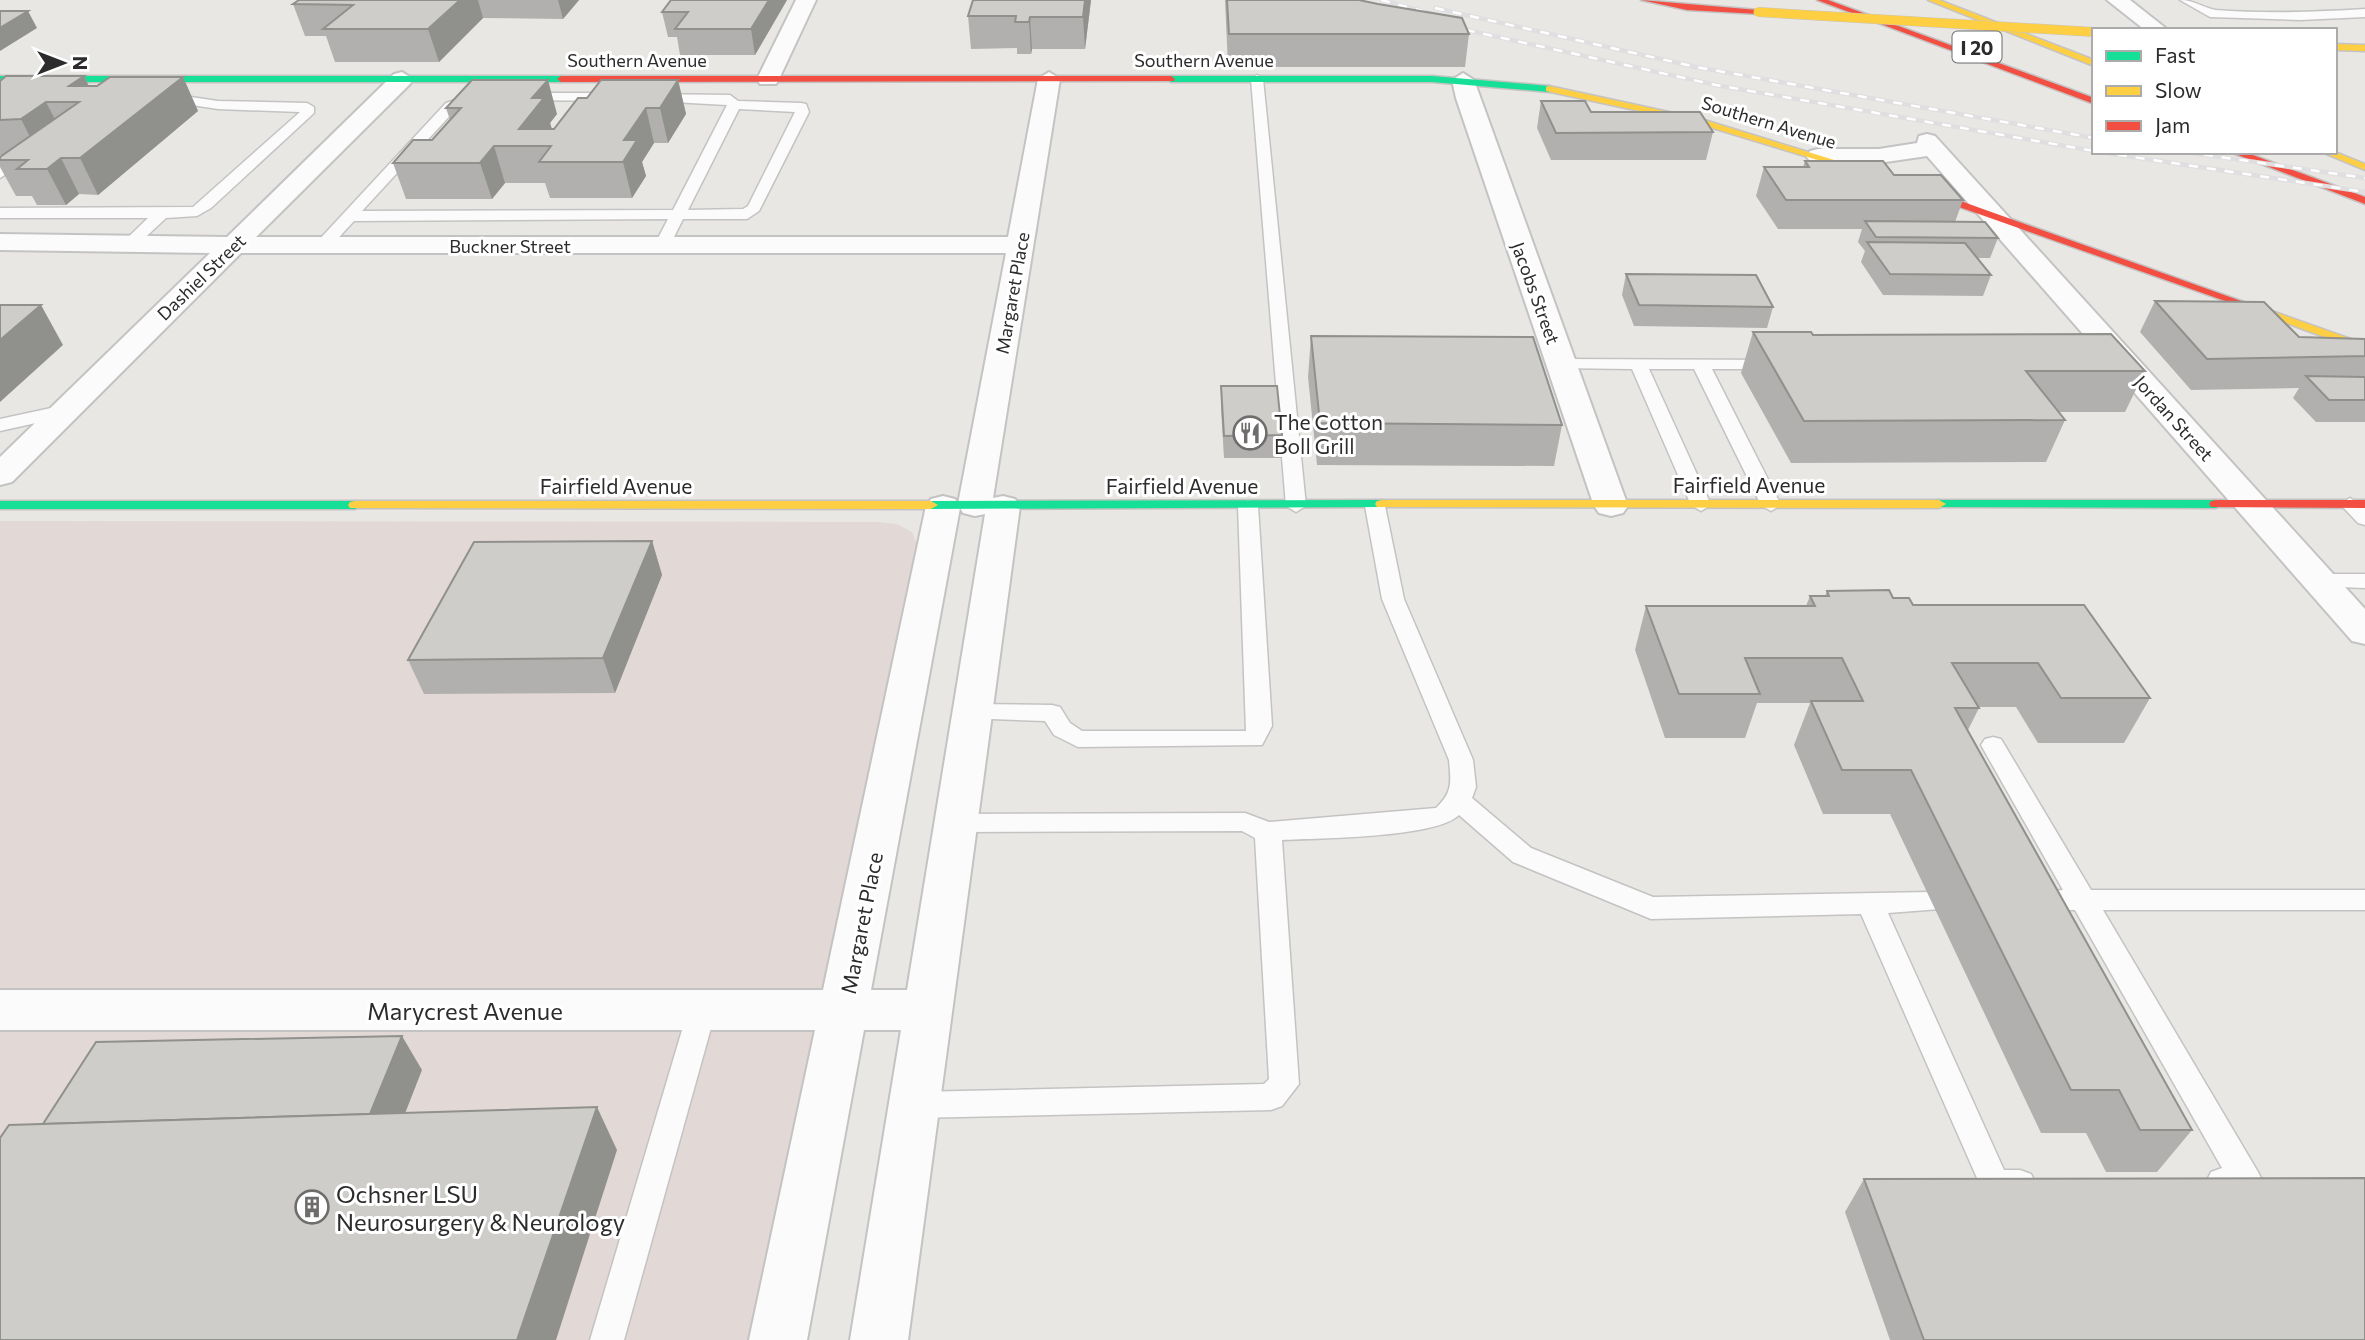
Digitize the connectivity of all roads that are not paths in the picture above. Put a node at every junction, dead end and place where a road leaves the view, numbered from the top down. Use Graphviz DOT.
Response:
graph roads {
  1 [pos="806,0"];
  2 [pos="1645,0"];
  3 [pos="1821,0"];
  4 [pos="1860,0"];
  5 [pos="1932,0"];
  6 [pos="2117,0"];
  7 [pos="2186,0"];
  8 [pos="2014,11"];
  9 [pos="2365,13"];
  10 [pos="2155,28"];
  11 [pos="2092,32"];
  12 [pos="2337,47"];
  13 [pos="2092,49"];
  14 [pos="2361,50"];
  15 [pos="2092,62"];
  16 [pos="0,79"];
  17 [pos="402,79"];
  18 [pos="768,79"];
  19 [pos="1049,79"];
  20 [pos="1257,79"];
  21 [pos="1463,80"];
  22 [pos="2092,94"];
  23 [pos="145,97"];
  24 [pos="482,97"];
  25 [pos="509,97"];
  26 [pos="2092,100"];
  27 [pos="734,105"];
  28 [pos="2240,154"];
  29 [pos="2331,154"];
  30 [pos="1818,156"];
  31 [pos="0,165"];
  32 [pos="2365,167"];
  33 [pos="0,174"];
  34 [pos="2365,201"];
  35 [pos="1992,213"];
  36 [pos="0,214"];
  37 [pos="162,214"];
  38 [pos="350,216"];
  39 [pos="677,216"];
  40 [pos="0,242"];
  41 [pos="130,244"];
  42 [pos="234,245"];
  43 [pos="323,245"];
  44 [pos="1021,245"];
  45 [pos="662,246"];
  46 [pos="2365,348"];
  47 [pos="1561,364"];
  48 [pos="1638,364"];
  49 [pos="1700,364"];
  50 [pos="1796,364"];
  51 [pos="65,411"];
  52 [pos="0,425"];
  53 [pos="0,475"];
  54 [pos="2357,504"];
  55 [pos="0,505"];
  56 [pos="1701,505"];
  57 [pos="1771,505"];
  58 [pos="2252,505"];
  59 [pos="974,506"];
  60 [pos="1248,506"];
  61 [pos="1296,506"];
  62 [pos="1375,506"];
  63 [pos="1611,506"];
  64 [pos="2365,519"];
  65 [pos="2320,581"];
  66 [pos="2365,581"];
  67 [pos="2365,632"];
  68 [pos="973,712"];
  69 [pos="1993,745"];
  70 [pos="1459,801"];
  71 [pos="956,823"];
  72 [pos="1266,832"];
  73 [pos="2012,900"];
  74 [pos="2083,900"];
  75 [pos="2365,900"];
  76 [pos="1931,902"];
  77 [pos="1870,903"];
  78 [pos="0,1010"];
  79 [pos="702,1010"];
  80 [pos="844,1010"];
  81 [pos="929,1010"];
  82 [pos="915,1105"];
  83 [pos="2191,1183"];
  84 [pos="2051,1184"];
  85 [pos="607,1340"];
  86 [pos="778,1340"];
  87 [pos="879,1340"];
  1 -- 18 [label="street"];
  2 -- 11 [label="main road, bridge"];
  3 -- 26 [label="main road"];
  4 -- 22 [label="main road, I 20"];
  5 -- 15 [label="main road, I 20"];
  6 -- 10 [label="street"];
  7 -- 9 [label="lane"];
  8 -- 13 [label="main road"];
  12 -- 14 [label="main road"];
  16 -- 17 [label="main road, Southern Avenue"];
  17 -- 18 [label="main road, Southern Avenue"];
  17 -- 42 [label="street, Dashiel Street"];
  18 -- 19 [label="main road, Southern Avenue"];
  19 -- 20 [label="main road, Southern Avenue"];
  19 -- 44 [label="street, Margaret Place"];
  20 -- 21 [label="main road, Southern Avenue"];
  20 -- 61 [label="lane"];
  21 -- 30 [label="main road, Southern Avenue"];
  21 -- 47 [label="street, Jacobs Street"];
  23 -- 37 [label="lane"];
  24 -- 38 [label="lane"];
  25 -- 27 [label="lane"];
  27 -- 39 [label="lane"];
  27 -- 39 [label="lane"];
  28 -- 34 [label="main road"];
  29 -- 32 [label="main road"];
  30 -- 35 [label="main road, Southern Avenue"];
  30 -- 35 [label="street, Jordan Street"];
  31 -- 33 [label="lane"];
  35 -- 46 [label="main road, Southern Avenue"];
  35 -- 58 [label="street, Jordan Street"];
  36 -- 37 [label="lane"];
  37 -- 41 [label="lane"];
  38 -- 39 [label="lane"];
  38 -- 43 [label="lane"];
  39 -- 45 [label="lane"];
  40 -- 41 [label="street, Buckner Street"];
  41 -- 42 [label="street, Buckner Street"];
  42 -- 43 [label="street, Buckner Street"];
  42 -- 51 [label="street, Dashiel Street"];
  43 -- 45 [label="street, Buckner Street"];
  44 -- 45 [label="street, Buckner Street"];
  44 -- 59 [label="street, Margaret Place"];
  47 -- 48 [label="lane"];
  47 -- 63 [label="street, Jacobs Street"];
  48 -- 49 [label="lane"];
  48 -- 56 [label="lane"];
  49 -- 50 [label="lane"];
  49 -- 57 [label="lane"];
  51 -- 52 [label="lane"];
  51 -- 53 [label="street, Dashiel Street"];
  54 -- 58 [label="main road, Fairfield Avenue"];
  54 -- 64 [label="lane"];
  55 -- 59 [label="main road, Fairfield Avenue"];
  56 -- 57 [label="main road, Fairfield Avenue"];
  56 -- 63 [label="main road, Fairfield Avenue"];
  57 -- 58 [label="main road, Fairfield Avenue"];
  58 -- 65 [label="street, Jordan Street"];
  59 -- 60 [label="main road, Fairfield Avenue"];
  59 -- 68 [label="street, Margaret Place"];
  59 -- 80 [label="street, Margaret Place"];
  60 -- 61 [label="main road, Fairfield Avenue"];
  60 -- 68 [label="lane"];
  61 -- 62 [label="main road, Fairfield Avenue"];
  62 -- 63 [label="main road, Fairfield Avenue"];
  62 -- 70 [label="lane"];
  65 -- 66 [label="lane"];
  65 -- 67 [label="street, Jordan Street"];
  68 -- 71 [label="street, Margaret Place"];
  69 -- 74 [label="lane"];
  70 -- 72 [label="lane"];
  70 -- 77 [label="lane"];
  71 -- 72 [label="lane"];
  71 -- 81 [label="street, Margaret Place"];
  72 -- 82 [label="lane"];
  73 -- 74 [label="lane"];
  74 -- 75 [label="lane"];
  74 -- 83 [label="lane"];
  76 -- 77 [label="lane"];
  77 -- 84 [label="lane"];
  78 -- 79 [label="street, Marycrest Avenue"];
  79 -- 80 [label="street, Marycrest Avenue"];
  79 -- 85 [label="lane"];
  80 -- 81 [label="street, Marycrest Avenue"];
  80 -- 86 [label="street, Margaret Place"];
  81 -- 82 [label="street, Margaret Place"];
  82 -- 87 [label="street, Margaret Place"];
}
